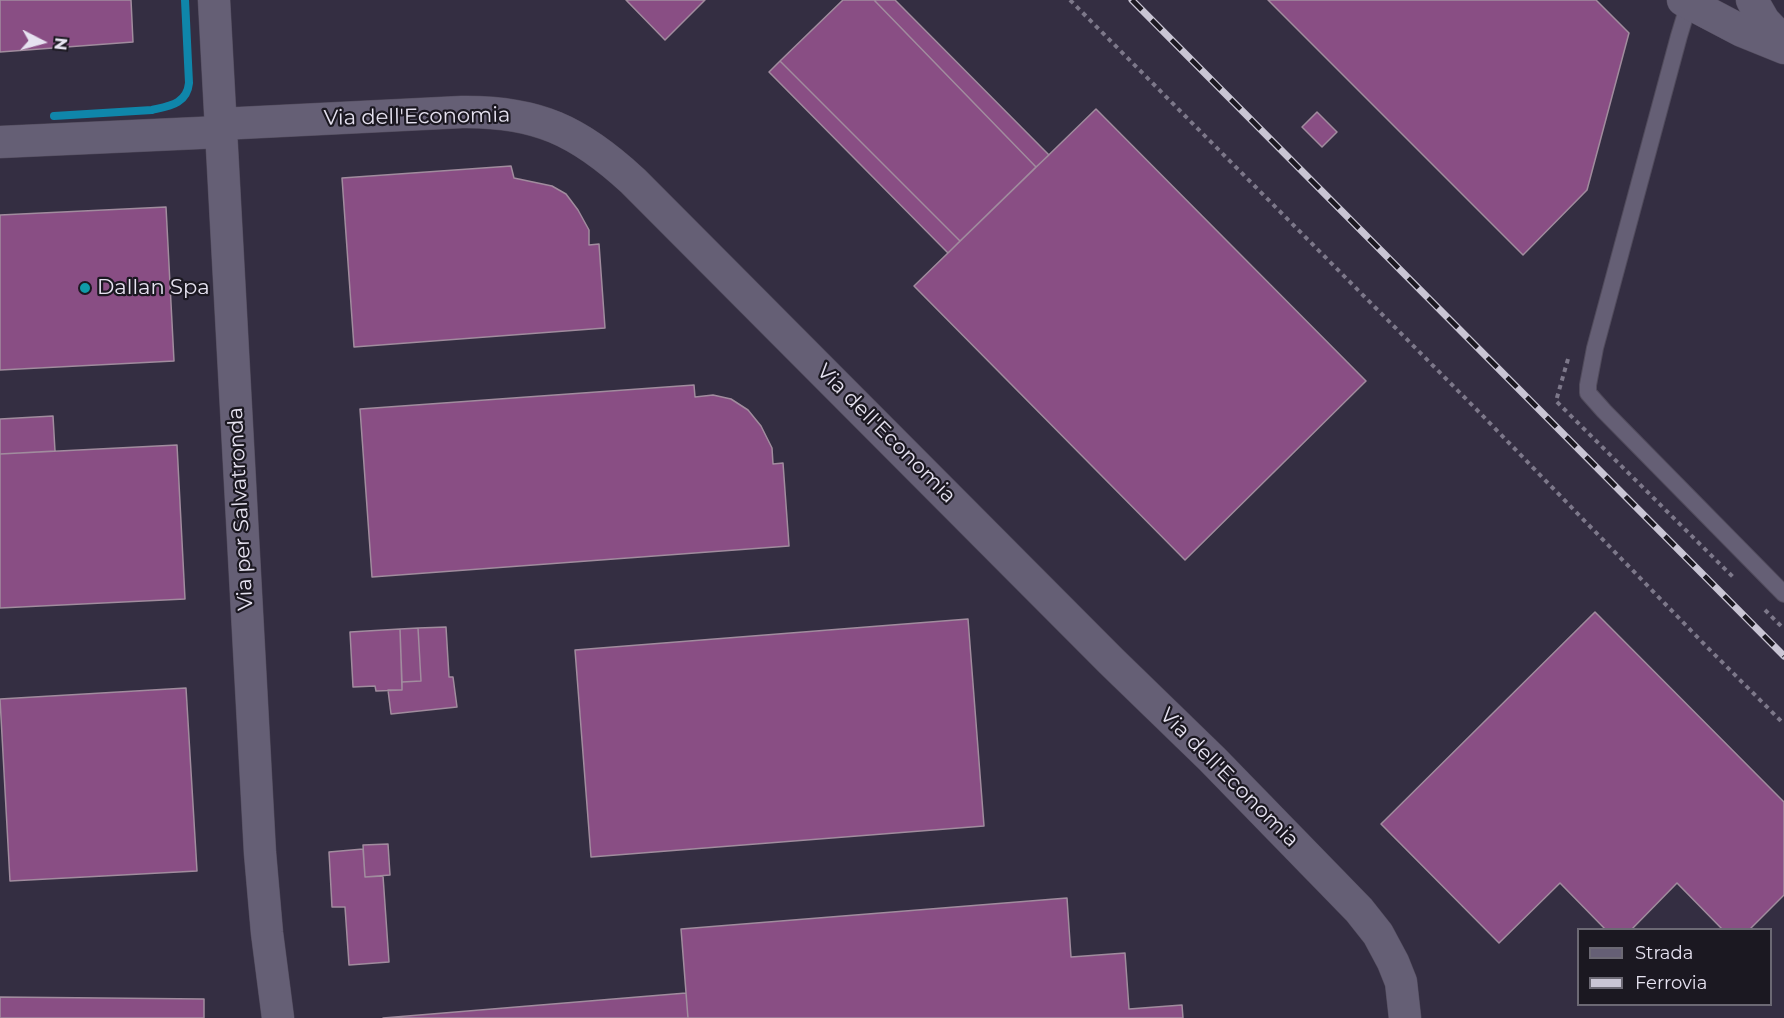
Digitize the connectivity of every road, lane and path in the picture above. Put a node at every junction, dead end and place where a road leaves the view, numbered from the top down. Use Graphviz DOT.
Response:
graph roads {
  1 [pos="214,0"];
  2 [pos="1070,0"];
  3 [pos="1752,0"];
  4 [pos="1686,1"];
  5 [pos="1784,42"];
  6 [pos="1784,48"];
  7 [pos="221,128"];
  8 [pos="0,142"];
  9 [pos="1586,430"];
  10 [pos="1734,579"];
  11 [pos="1784,594"];
  12 [pos="1759,604"];
  13 [pos="1784,629"];
  14 [pos="1784,724"];
  15 [pos="278,1018"];
  16 [pos="1405,1018"];
  1 -- 7 [label="street, Via per Salvatronda"];
  2 -- 14 [label="path"];
  3 -- 5 [label="street"];
  4 -- 6 [label="street"];
  4 -- 11 [label="lane"];
  7 -- 8 [label="street, Via dell'Economia"];
  7 -- 15 [label="street, Via per Salvatronda"];
  7 -- 16 [label="street, Via dell'Economia"];
  9 -- 10 [label="path"];
  12 -- 13 [label="path"];
}
